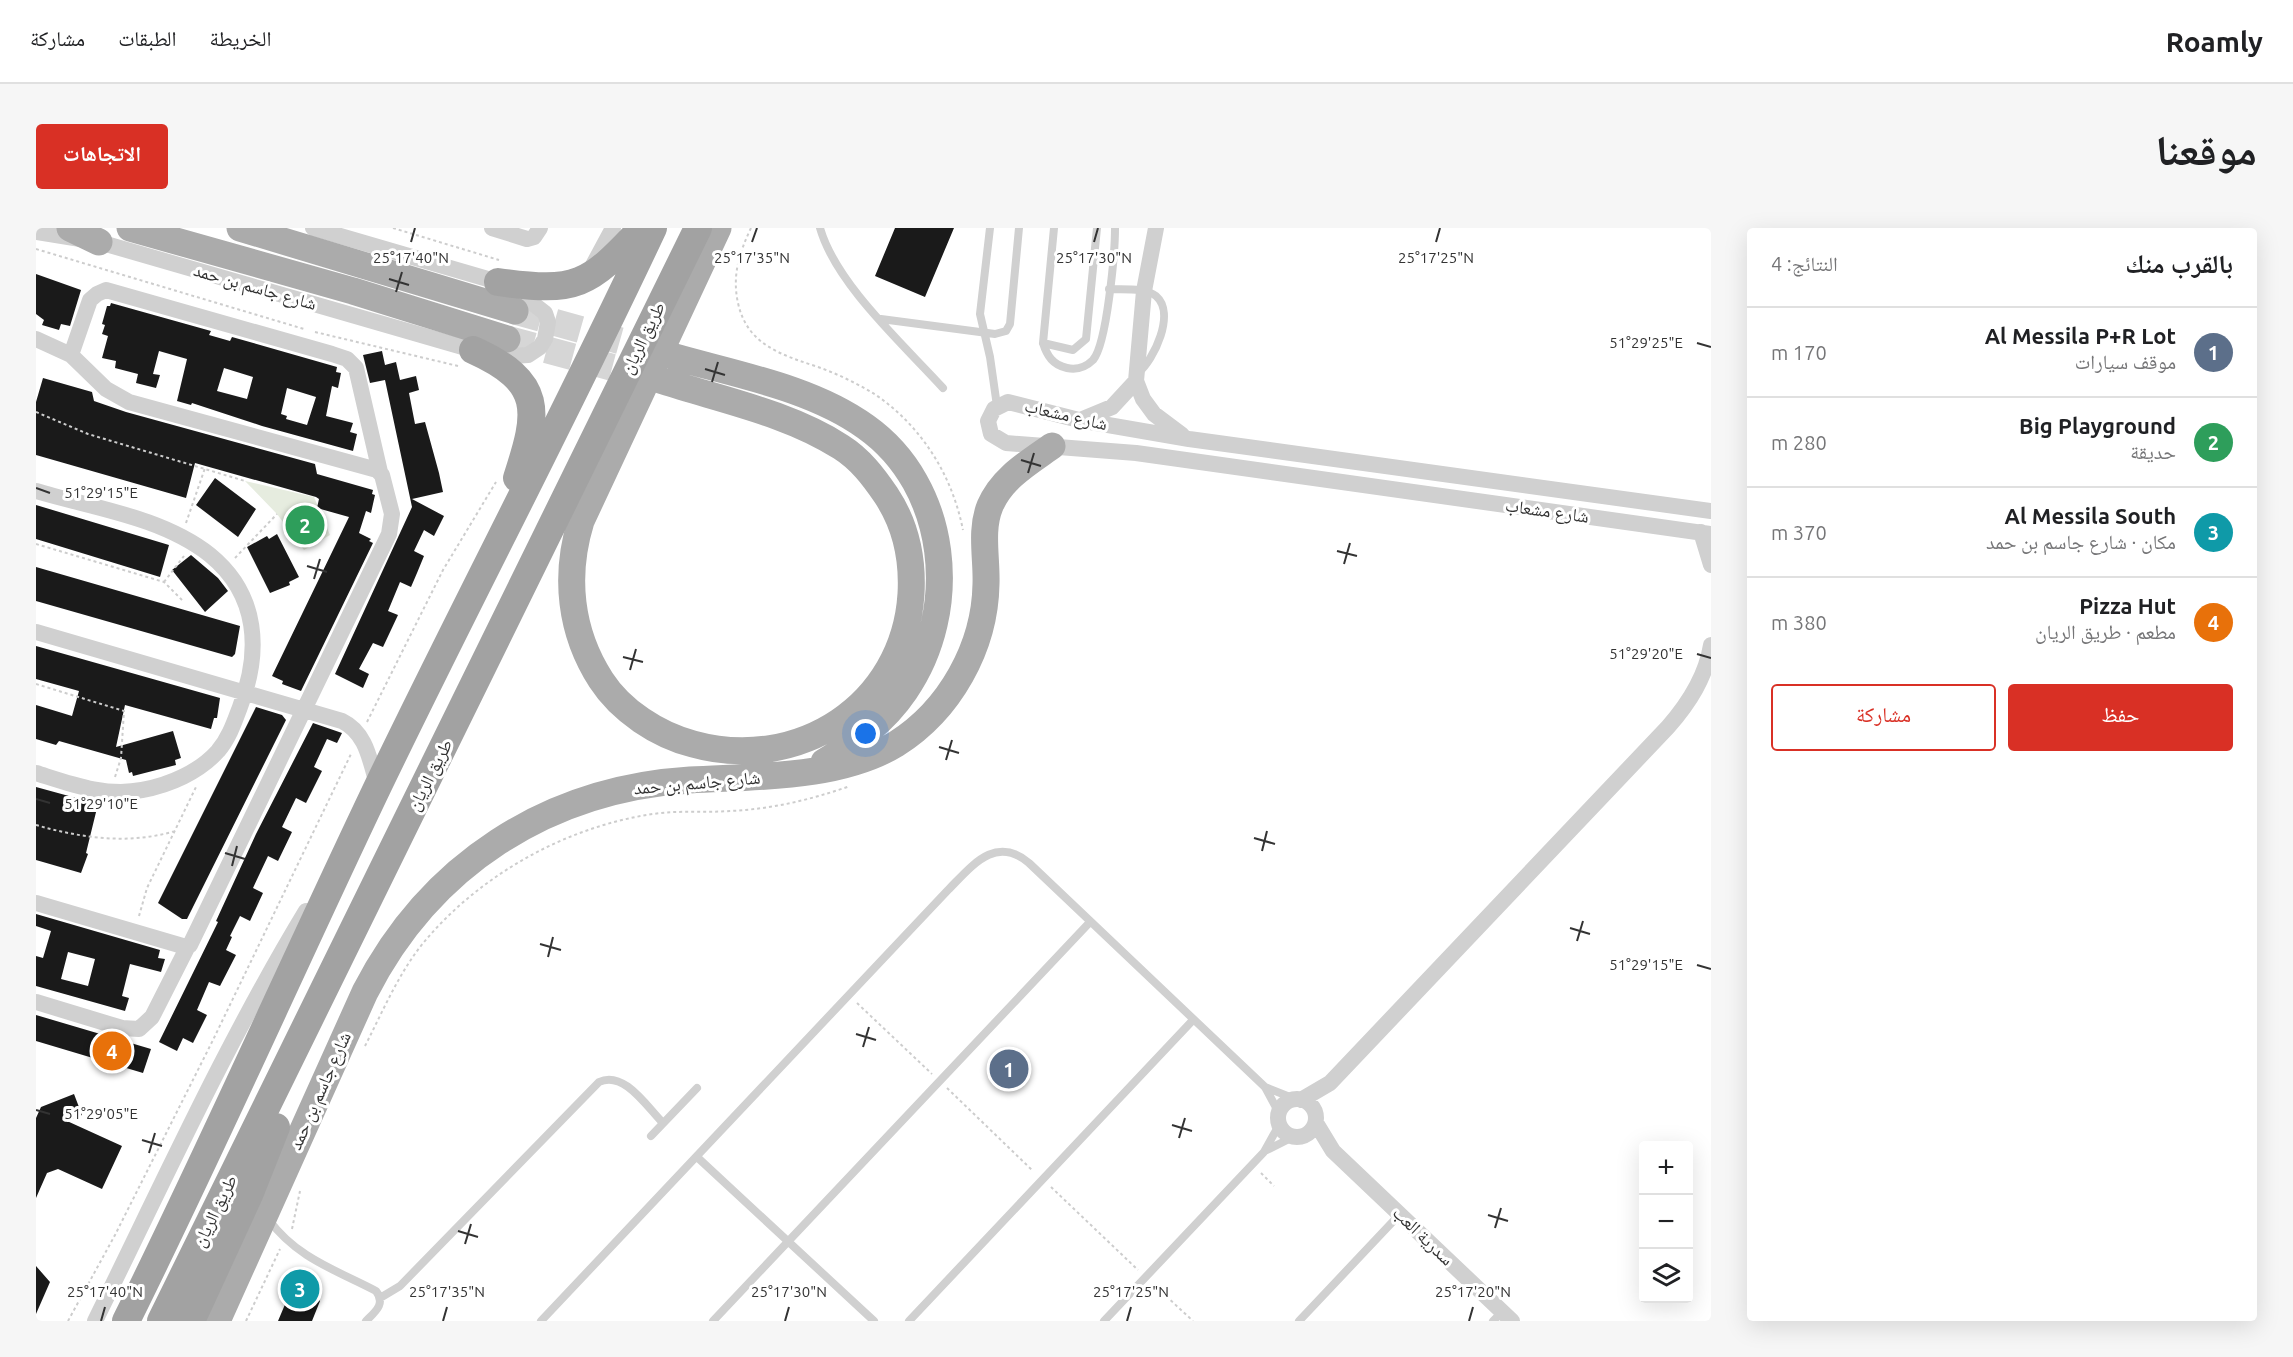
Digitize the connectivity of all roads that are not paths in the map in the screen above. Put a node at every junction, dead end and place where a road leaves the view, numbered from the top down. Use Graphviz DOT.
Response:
graph roads {
  1 [pos="70,228"];
  2 [pos="130,228"];
  3 [pos="240,228"];
  4 [pos="313,228"];
  5 [pos="492,228"];
  6 [pos="540,228"];
  7 [pos="613,228"];
  8 [pos="642,228"];
  9 [pos="653,228"];
  10 [pos="698,228"];
  11 [pos="718,228"];
  12 [pos="820,228"];
  13 [pos="990,228"];
  14 [pos="1019,228"];
  15 [pos="1054,228"];
  16 [pos="1097,228"];
  17 [pos="1115,228"];
  18 [pos="1156,228"];
  19 [pos="36,232"];
  20 [pos="99,242"];
  21 [pos="502,272"];
  22 [pos="586,279"];
  23 [pos="1109,289"];
  24 [pos="1144,291"];
  25 [pos="515,311"];
  26 [pos="881,319"];
  27 [pos="982,332"];
  28 [pos="36,339"];
  29 [pos="507,339"];
  30 [pos="1043,343"];
  31 [pos="71,355"];
  32 [pos="675,357"];
  33 [pos="466,358"];
  34 [pos="1137,377"];
  35 [pos="663,381"];
  36 [pos="943,388"];
  37 [pos="997,406"];
  38 [pos="1079,420"];
  39 [pos="1189,439"];
  40 [pos="1052,446"];
  41 [pos="380,472"];
  42 [pos="36,491"];
  43 [pos="1711,512"];
  44 [pos="1706,533"];
  45 [pos="490,561"];
  46 [pos="1711,565"];
  47 [pos="36,632"];
  48 [pos="1711,645"];
  49 [pos="245,694"];
  50 [pos="302,709"];
  51 [pos="813,770"];
  52 [pos="36,773"];
  53 [pos="373,798"];
  54 [pos="36,903"];
  55 [pos="1090,922"];
  56 [pos="347,942"];
  57 [pos="188,946"];
  58 [pos="36,1002"];
  59 [pos="1193,1020"];
  60 [pos="1330,1083"];
  61 [pos="1265,1087"];
  62 [pos="697,1088"];
  63 [pos="1298,1099"];
  64 [pos="1315,1118"];
  65 [pos="1279,1119"];
  66 [pos="663,1123"];
  67 [pos="651,1136"];
  68 [pos="1298,1137"];
  69 [pos="1333,1151"];
  70 [pos="1264,1152"];
  71 [pos="697,1157"];
  72 [pos="257,1204"];
  73 [pos="1400,1214"];
  74 [pos="789,1240"];
  75 [pos="380,1298"];
  76 [pos="1502,1318"];
  77 [pos="95,1321"];
  78 [pos="126,1321"];
  79 [pos="161,1321"];
  80 [pos="191,1321"];
  81 [pos="217,1321"];
  82 [pos="366,1321"];
  83 [pos="541,1321"];
  84 [pos="713,1321"];
  85 [pos="874,1321"];
  86 [pos="909,1321"];
  87 [pos="1104,1321"];
  88 [pos="1299,1321"];
  1 -- 20 [label="main road"];
  2 -- 29 [label="main road, شارع جاسم بن حمد"];
  3 -- 25 [label="main road"];
  4 -- 21 [label="street"];
  5 -- 6 [label="street"];
  7 -- 22 [label="street"];
  8 -- 22 [label="highway"];
  9 -- 45 [label="highway, طريق الريان"];
  10 -- 56 [label="highway, طريق الريان"];
  11 -- 35 [label="main road, شارع جاسم بن حمد"];
  12 -- 26 [label="lane"];
  13 -- 27 [label="lane"];
  14 -- 27 [label="lane"];
  15 -- 30 [label="lane"];
  16 -- 30 [label="lane"];
  17 -- 23 [label="lane"];
  18 -- 24 [label="street"];
  19 -- 20 [label="street, شارع جاسم بن حمد"];
  20 -- 33 [label="street, شارع جاسم بن حمد"];
  21 -- 22 [label="highway"];
  21 -- 33 [label="street, شارع جاسم بن حمد"];
  23 -- 24 [label="lane"];
  23 -- 30 [label="lane"];
  24 -- 34 [label="street"];
  26 -- 27 [label="lane"];
  26 -- 36 [label="lane"];
  27 -- 37 [label="lane"];
  28 -- 31 [label="street"];
  31 -- 41 [label="street"];
  31 -- 41 [label="street"];
  32 -- 51 [label="main road, شارع جاسم بن حمد"];
  33 -- 45 [label="highway"];
  34 -- 38 [label="street"];
  34 -- 39 [label="street"];
  37 -- 38 [label="street, شارع مشعاب"];
  37 -- 40 [label="street, شارع مشعاب"];
  38 -- 39 [label="street, شارع مشعاب"];
  39 -- 43 [label="street, شارع مشعاب"];
  40 -- 44 [label="street, شارع مشعاب"];
  40 -- 51 [label="main road"];
  41 -- 50 [label="street"];
  42 -- 49 [label="street"];
  44 -- 46 [label="street"];
  45 -- 53 [label="highway, طريق الريان"];
  47 -- 49 [label="street"];
  48 -- 60 [label="street"];
  49 -- 50 [label="street"];
  49 -- 52 [label="street"];
  50 -- 53 [label="street"];
  50 -- 57 [label="street"];
  51 -- 72 [label="main road, شارع جاسم بن حمد"];
  53 -- 77 [label="street, طريق الريان"];
  53 -- 78 [label="highway, طريق الريان"];
  54 -- 57 [label="street"];
  55 -- 59 [label="lane"];
  55 -- 71 [label="lane"];
  55 -- 74 [label="lane"];
  56 -- 72 [label="highway"];
  56 -- 79 [label="highway, طريق الريان"];
  57 -- 58 [label="street"];
  59 -- 61 [label="lane"];
  59 -- 86 [label="lane"];
  60 -- 63 [label="street"];
  60 -- 64 [label="street"];
  61 -- 63 [label="lane"];
  61 -- 65 [label="lane"];
  62 -- 66 [label="lane"];
  63 -- 64 [label="street"];
  63 -- 65 [label="street"];
  64 -- 68 [label="street"];
  64 -- 69 [label="street, سدرية العب"];
  65 -- 68 [label="street"];
  65 -- 70 [label="lane"];
  66 -- 67 [label="lane"];
  66 -- 75 [label="lane"];
  68 -- 69 [label="street, سدرية العب"];
  68 -- 70 [label="lane"];
  69 -- 73 [label="street, سدرية العب"];
  70 -- 87 [label="lane"];
  71 -- 74 [label="lane"];
  71 -- 83 [label="lane"];
  72 -- 75 [label="lane"];
  72 -- 80 [label="highway"];
  72 -- 81 [label="main road"];
  73 -- 76 [label="street, سدرية العب"];
  73 -- 88 [label="lane"];
  74 -- 84 [label="lane"];
  74 -- 85 [label="lane"];
  75 -- 82 [label="lane"];
}
